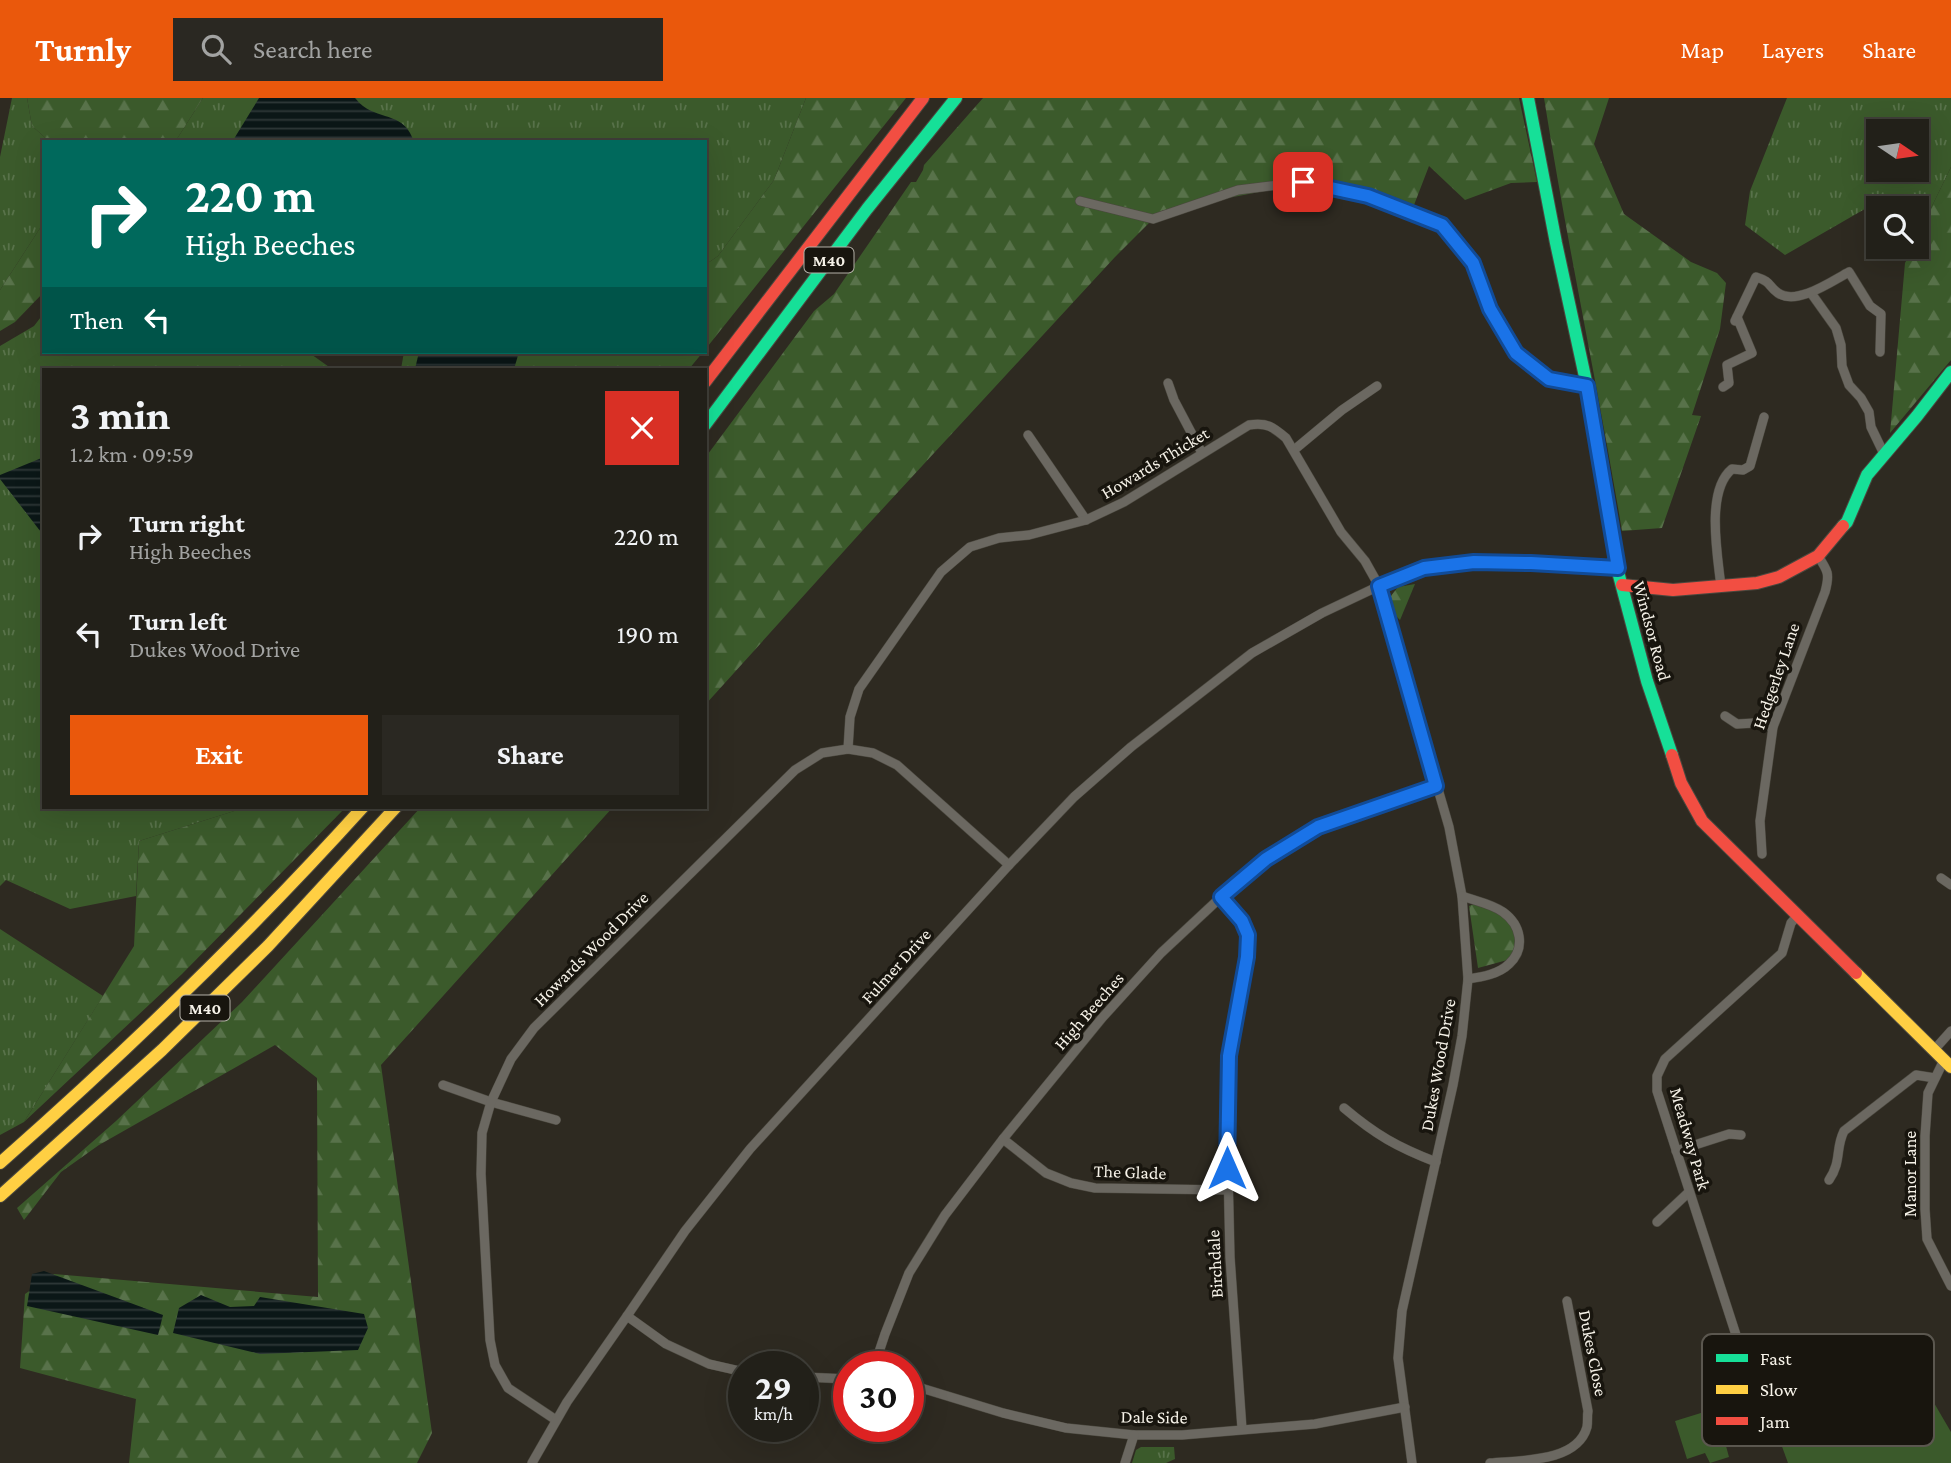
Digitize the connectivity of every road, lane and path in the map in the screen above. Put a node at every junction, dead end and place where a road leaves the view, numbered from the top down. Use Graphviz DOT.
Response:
graph roads {
  1 [pos="923,98"];
  2 [pos="956,98"];
  3 [pos="1528,98"];
  4 [pos="1080,201"];
  5 [pos="1811,293"];
  6 [pos="1880,352"];
  7 [pos="1951,372"];
  8 [pos="707,379"];
  9 [pos="1168,383"];
  10 [pos="1377,386"];
  11 [pos="1587,386"];
  12 [pos="1723,387"];
  13 [pos="1764,417"];
  14 [pos="707,422"];
  15 [pos="1028,435"];
  16 [pos="1294,450"];
  17 [pos="1202,453"];
  18 [pos="1884,454"];
  19 [pos="1086,520"];
  20 [pos="1818,556"];
  21 [pos="1618,568"];
  22 [pos="1622,585"];
  23 [pos="1379,586"];
  24 [pos="1721,587"];
  25 [pos="1726,716"];
  26 [pos="1773,727"];
  27 [pos="848,749"];
  28 [pos="1436,786"];
  29 [pos="361,809"];
  30 [pos="394,809"];
  31 [pos="1762,854"];
  32 [pos="1009,864"];
  33 [pos="1941,877"];
  34 [pos="1951,885"];
  35 [pos="1462,896"];
  36 [pos="1221,897"];
  37 [pos="1798,915"];
  38 [pos="1468,979"];
  39 [pos="1951,1031"];
  40 [pos="1934,1050"];
  41 [pos="1947,1064"];
  42 [pos="1935,1077"];
  43 [pos="443,1085"];
  44 [pos="491,1102"];
  45 [pos="1344,1108"];
  46 [pos="556,1120"];
  47 [pos="1741,1135"];
  48 [pos="1003,1139"];
  49 [pos="1676,1151"];
  50 [pos="1436,1162"];
  51 [pos="0,1163"];
  52 [pos="1829,1180"];
  53 [pos="1228,1190"];
  54 [pos="1689,1192"];
  55 [pos="0,1196"];
  56 [pos="1657,1222"];
  57 [pos="1951,1286"];
  58 [pos="1567,1301"];
  59 [pos="626,1316"];
  60 [pos="1736,1334"];
  61 [pos="879,1351"];
  62 [pos="728,1368"];
  63 [pos="924,1389"];
  64 [pos="1405,1407"];
  65 [pos="556,1420"];
  66 [pos="1242,1429"];
  67 [pos="1134,1435"];
  68 [pos="532,1463"];
  69 [pos="1125,1463"];
  70 [pos="1412,1463"];
  71 [pos="1490,1463"];
  1 -- 8 [label="main road, M40"];
  2 -- 14 [label="main road, M40"];
  3 -- 11 [label="main road, Windsor Road"];
  4 -- 11 [label="street"];
  5 -- 6 [label="street"];
  5 -- 12 [label="street"];
  5 -- 18 [label="street"];
  7 -- 18 [label="main road"];
  9 -- 17 [label="street"];
  10 -- 16 [label="street"];
  11 -- 21 [label="main road, Windsor Road"];
  13 -- 24 [label="street"];
  15 -- 19 [label="street"];
  16 -- 17 [label="street, Howards Thicket"];
  16 -- 23 [label="street, Howards Thicket"];
  17 -- 19 [label="street, Howards Thicket"];
  18 -- 20 [label="main road"];
  19 -- 27 [label="street, Howards Thicket"];
  20 -- 24 [label="main road"];
  20 -- 26 [label="street, Hedgerley Lane"];
  21 -- 22 [label="main road, Windsor Road"];
  21 -- 23 [label="street"];
  22 -- 24 [label="main road"];
  22 -- 37 [label="main road, Windsor Road"];
  23 -- 28 [label="street, Dukes Wood Drive"];
  23 -- 32 [label="street, Fulmer Drive"];
  25 -- 26 [label="street"];
  26 -- 31 [label="street, Hedgerley Lane"];
  27 -- 32 [label="street, Howards Wood Drive"];
  27 -- 44 [label="street, Howards Wood Drive"];
  28 -- 35 [label="street, Dukes Wood Drive"];
  28 -- 36 [label="street, High Beeches"];
  29 -- 51 [label="main road, M40"];
  30 -- 55 [label="main road, M40"];
  32 -- 59 [label="street, Fulmer Drive"];
  33 -- 34 [label="street"];
  35 -- 38 [label="street, Dukes Wood Drive"];
  35 -- 38 [label="street"];
  36 -- 48 [label="street, High Beeches"];
  36 -- 53 [label="street, Birchdale"];
  37 -- 40 [label="main road, Windsor Road"];
  37 -- 49 [label="street, Meadway Park"];
  38 -- 50 [label="street, Dukes Wood Drive"];
  39 -- 40 [label="street"];
  40 -- 41 [label="main road, Windsor Road"];
  41 -- 42 [label="street, Manor Lane"];
  42 -- 52 [label="street"];
  42 -- 57 [label="street, Manor Lane"];
  43 -- 44 [label="street"];
  44 -- 46 [label="street"];
  44 -- 65 [label="street, Howards Wood Drive"];
  45 -- 50 [label="street"];
  47 -- 49 [label="street"];
  48 -- 53 [label="street, The Glade"];
  48 -- 61 [label="street, High Beeches"];
  49 -- 54 [label="street, Meadway Park"];
  50 -- 64 [label="street, Dukes Wood Drive"];
  53 -- 66 [label="street, Birchdale"];
  54 -- 56 [label="street"];
  54 -- 60 [label="street, Meadway Park"];
  58 -- 71 [label="street, Dukes Close"];
  59 -- 62 [label="street"];
  59 -- 65 [label="street, Fulmer Drive"];
  63 -- 67 [label="street, Dale Side"];
  64 -- 66 [label="street, Dale Side"];
  64 -- 70 [label="street, Dukes Wood Drive"];
  65 -- 68 [label="street, Fulmer Drive"];
  66 -- 67 [label="street, Dale Side"];
  67 -- 69 [label="street"];
}
